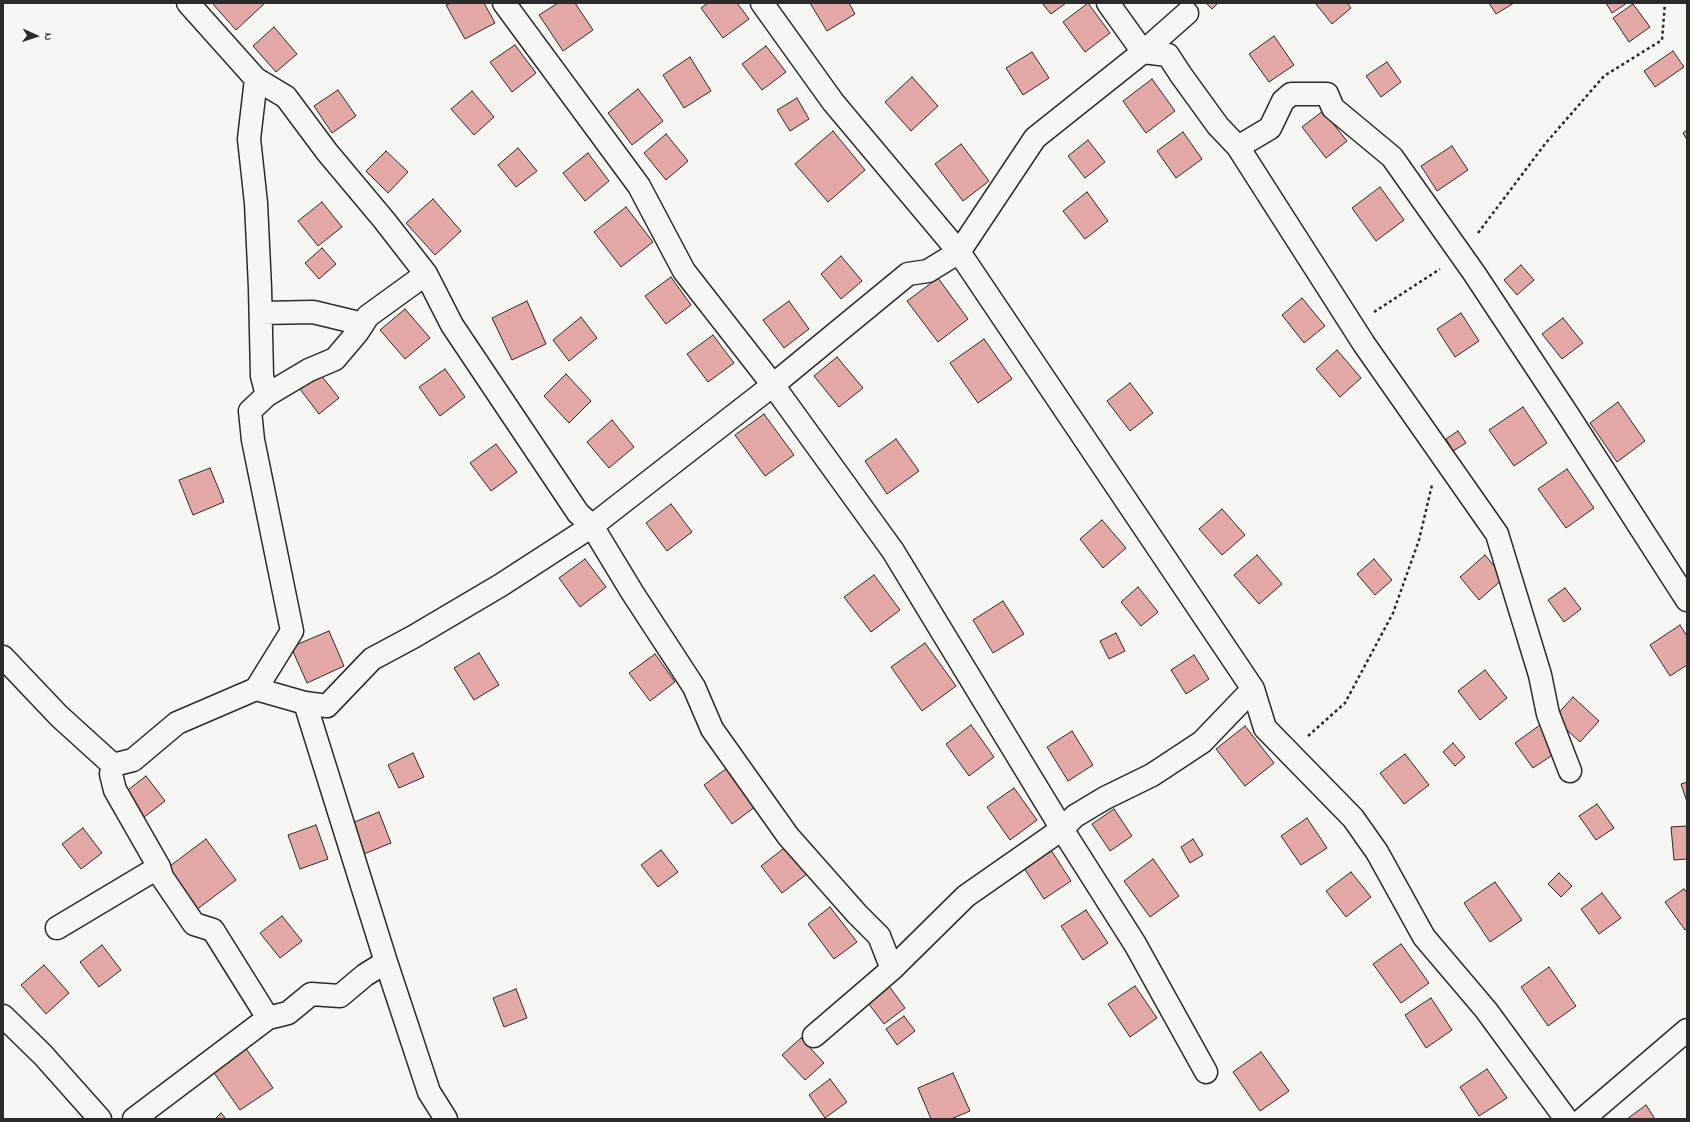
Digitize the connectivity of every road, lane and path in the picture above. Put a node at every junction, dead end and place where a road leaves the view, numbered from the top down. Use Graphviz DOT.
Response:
graph roads {
  1 [pos="188,3"];
  2 [pos="504,3"];
  3 [pos="762,3"];
  4 [pos="1108,3"];
  5 [pos="1665,3"];
  6 [pos="1187,13"];
  7 [pos="1143,52"];
  8 [pos="256,78"];
  9 [pos="1238,147"];
  10 [pos="959,252"];
  11 [pos="1462,255"];
  12 [pos="426,274"];
  13 [pos="261,313"];
  14 [pos="363,324"];
  15 [pos="1352,326"];
  16 [pos="773,385"];
  17 [pos="267,395"];
  18 [pos="1440,452"];
  19 [pos="592,526"];
  20 [pos="1687,600"];
  21 [pos="3,657"];
  22 [pos="256,689"];
  23 [pos="1253,689"];
  24 [pos="305,703"];
  25 [pos="1290,753"];
  26 [pos="113,765"];
  27 [pos="1570,771"];
  28 [pos="1062,829"];
  29 [pos="159,867"];
  30 [pos="57,928"];
  31 [pos="386,962"];
  32 [pos="892,969"];
  33 [pos="3,1016"];
  34 [pos="268,1018"];
  35 [pos="1687,1030"];
  36 [pos="814,1036"];
  37 [pos="1206,1072"];
  38 [pos="100,1119"];
  39 [pos="134,1119"];
  40 [pos="446,1119"];
  41 [pos="1566,1119"];
  42 [pos="1583,1119"];
  1 -- 8 [label="street"];
  2 -- 16 [label="street"];
  3 -- 10 [label="street"];
  4 -- 7 [label="street"];
  5 -- 11 [label="path"];
  6 -- 7 [label="street"];
  7 -- 9 [label="street"];
  7 -- 10 [label="street"];
  8 -- 12 [label="street"];
  8 -- 13 [label="street"];
  9 -- 11 [label="street"];
  9 -- 15 [label="street"];
  10 -- 16 [label="street"];
  10 -- 23 [label="street"];
  11 -- 15 [label="path"];
  11 -- 20 [label="street"];
  12 -- 14 [label="street"];
  12 -- 19 [label="street"];
  13 -- 14 [label="street"];
  13 -- 17 [label="street"];
  14 -- 17 [label="street"];
  15 -- 18 [label="street"];
  16 -- 19 [label="street"];
  16 -- 28 [label="street"];
  17 -- 22 [label="street"];
  18 -- 25 [label="path"];
  18 -- 27 [label="street"];
  19 -- 24 [label="street"];
  19 -- 32 [label="street"];
  21 -- 26 [label="street"];
  22 -- 24 [label="street"];
  22 -- 26 [label="street"];
  23 -- 25 [label="street"];
  23 -- 28 [label="street"];
  24 -- 31 [label="street"];
  25 -- 41 [label="street"];
  26 -- 29 [label="street"];
  28 -- 32 [label="street"];
  28 -- 37 [label="street"];
  29 -- 30 [label="street"];
  29 -- 34 [label="street"];
  31 -- 34 [label="street"];
  31 -- 40 [label="street"];
  32 -- 36 [label="street"];
  33 -- 38 [label="street"];
  34 -- 39 [label="street"];
  35 -- 42 [label="street"];
}
